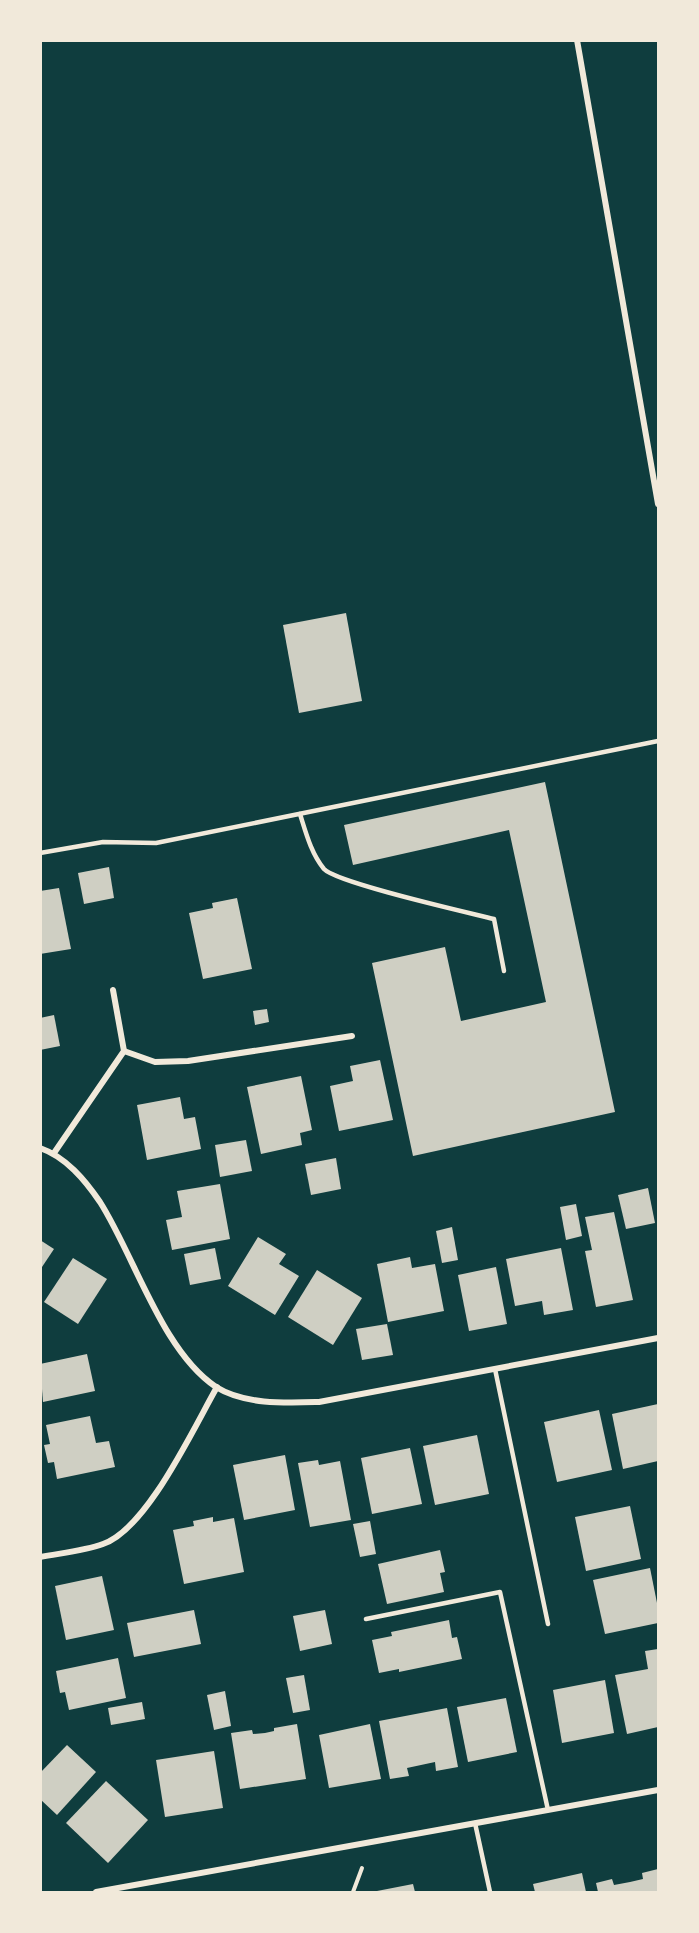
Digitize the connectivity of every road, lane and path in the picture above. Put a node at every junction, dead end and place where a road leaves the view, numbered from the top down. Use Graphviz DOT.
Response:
graph roads {
  1 [pos="577,40"];
  2 [pos="658,504"];
  3 [pos="658,741"];
  4 [pos="300,814"];
  5 [pos="40,854"];
  6 [pos="504,972"];
  7 [pos="113,990"];
  8 [pos="352,1036"];
  9 [pos="124,1051"];
  10 [pos="40,1148"];
  11 [pos="54,1153"];
  12 [pos="658,1338"];
  13 [pos="495,1369"];
  14 [pos="217,1388"];
  15 [pos="40,1557"];
  16 [pos="366,1619"];
  17 [pos="548,1624"];
  18 [pos="658,1790"];
  19 [pos="548,1810"];
  20 [pos="475,1823"];
  21 [pos="117,1891"];
  22 [pos="96,1893"];
  23 [pos="490,1893"];
  1 -- 2 [label="street"];
  3 -- 4 [label="lane"];
  4 -- 5 [label="lane"];
  4 -- 6 [label="lane"];
  7 -- 9 [label="street"];
  8 -- 9 [label="street"];
  9 -- 11 [label="street"];
  10 -- 11 [label="street"];
  11 -- 14 [label="street"];
  12 -- 13 [label="street"];
  13 -- 14 [label="street"];
  13 -- 17 [label="lane"];
  14 -- 15 [label="street"];
  16 -- 19 [label="lane"];
  18 -- 19 [label="street"];
  19 -- 20 [label="street"];
  20 -- 21 [label="street"];
  20 -- 23 [label="lane"];
  21 -- 22 [label="street"];
}
